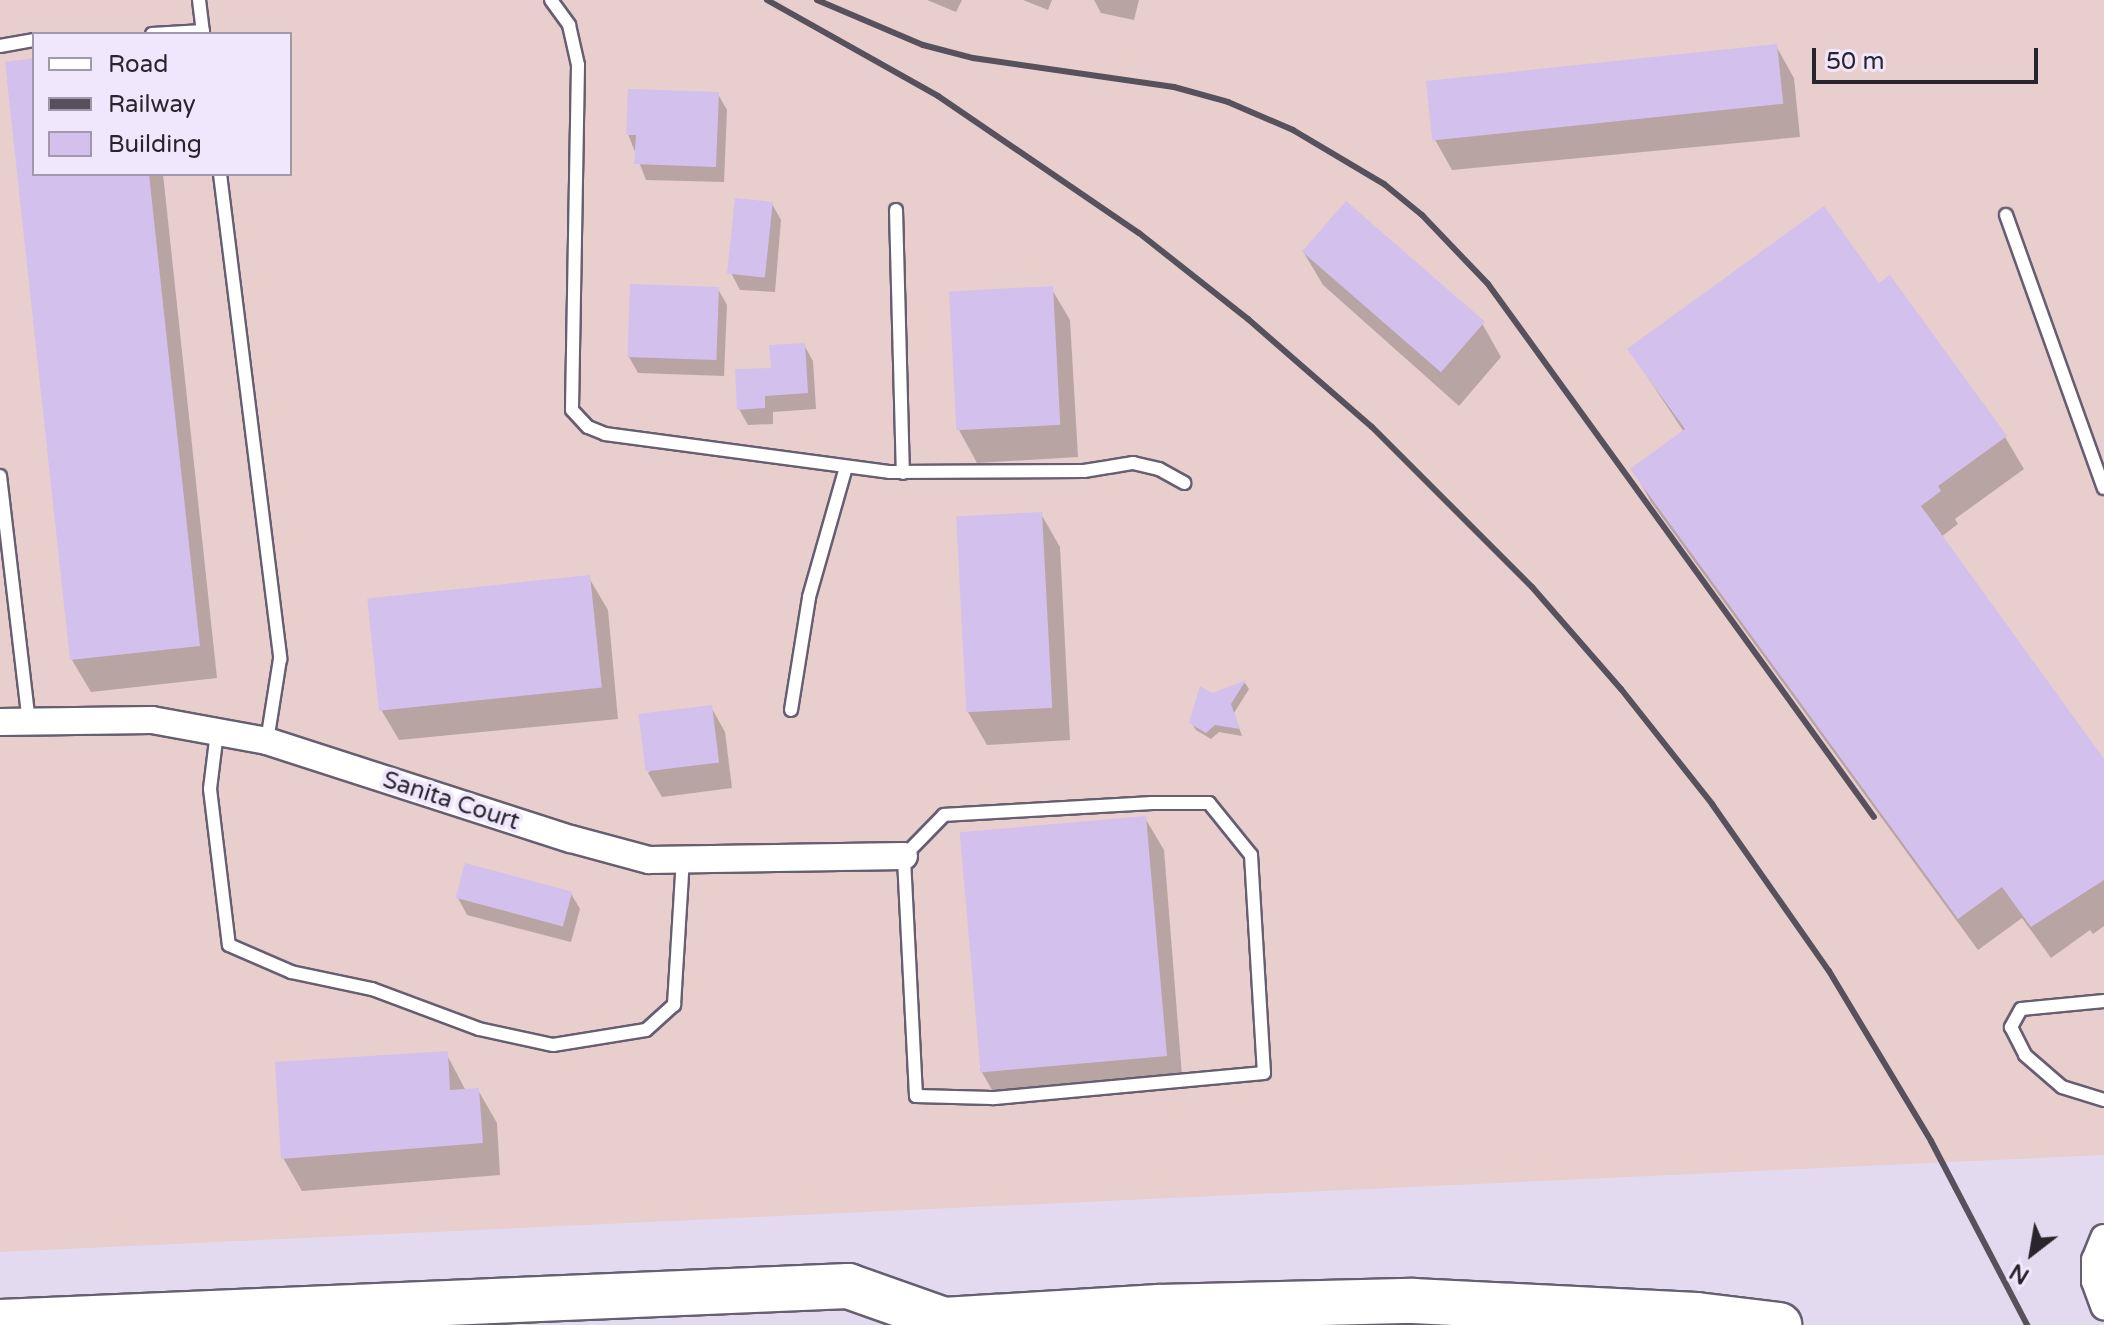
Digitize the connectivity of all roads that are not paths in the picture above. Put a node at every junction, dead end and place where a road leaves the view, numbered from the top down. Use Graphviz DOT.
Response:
graph roads {
  1 [pos="199,0"];
  2 [pos="551,0"];
  3 [pos="203,32"];
  4 [pos="32,40"];
  5 [pos="0,46"];
  6 [pos="220,176"];
  7 [pos="896,210"];
  8 [pos="2006,215"];
  9 [pos="846,467"];
  10 [pos="903,473"];
  11 [pos="0,476"];
  12 [pos="1184,483"];
  13 [pos="2104,488"];
  14 [pos="791,710"];
  15 [pos="0,722"];
  16 [pos="29,722"];
  17 [pos="217,732"];
  18 [pos="267,741"];
  19 [pos="904,856"];
  20 [pos="683,859"];
  21 [pos="2104,1001"];
  22 [pos="2104,1100"];
  23 [pos="2104,1238"];
  24 [pos="2104,1306"];
  25 [pos="0,1322"];
  26 [pos="931,1322"];
  27 [pos="1779,1325"];
  1 -- 3 [label="lane"];
  2 -- 9 [label="lane"];
  4 -- 5 [label="lane"];
  6 -- 18 [label="lane"];
  7 -- 10 [label="lane"];
  8 -- 13 [label="lane"];
  9 -- 10 [label="lane"];
  9 -- 14 [label="lane"];
  10 -- 12 [label="lane"];
  11 -- 16 [label="lane"];
  15 -- 16 [label="street, Sanita Court"];
  16 -- 17 [label="street, Sanita Court"];
  17 -- 18 [label="street, Sanita Court"];
  17 -- 20 [label="lane"];
  18 -- 20 [label="street, Sanita Court"];
  19 -- 19 [label="lane"];
  19 -- 20 [label="street, Sanita Court"];
  21 -- 22 [label="lane"];
  23 -- 24 [label="street"];
  25 -- 26 [label="highway"];
  26 -- 27 [label="highway"];
}
